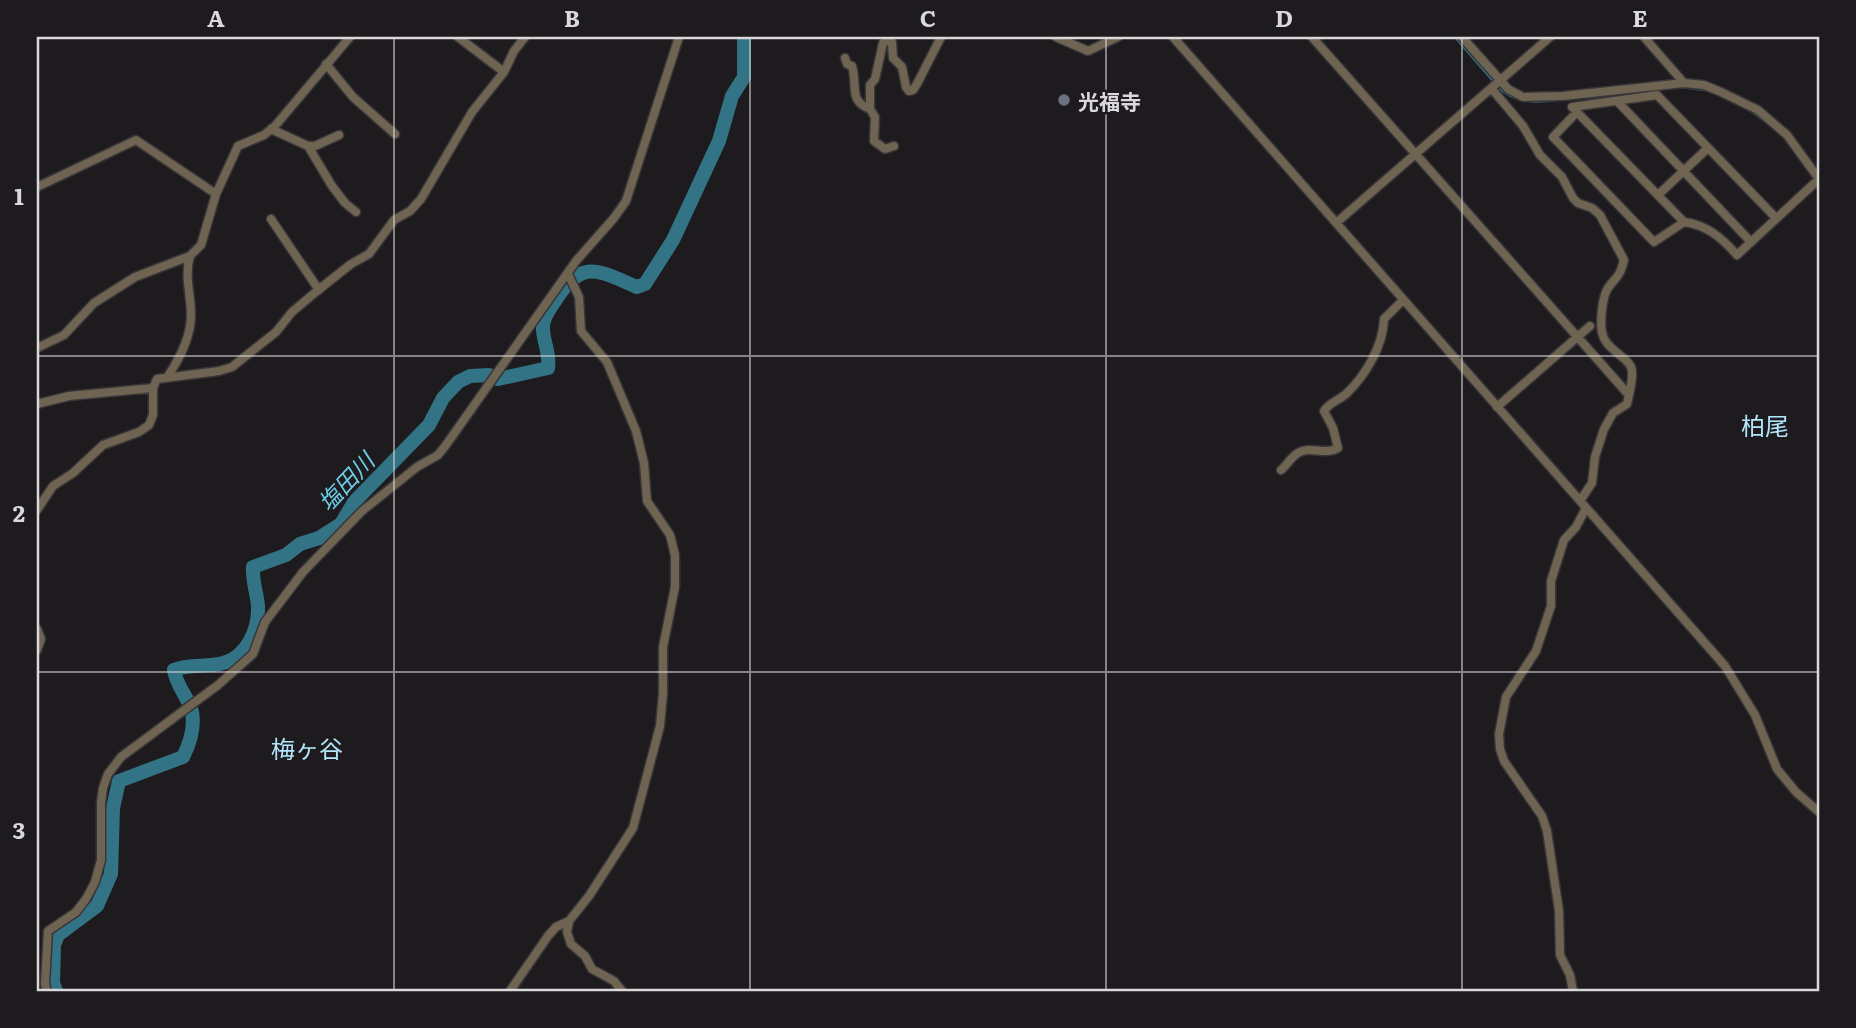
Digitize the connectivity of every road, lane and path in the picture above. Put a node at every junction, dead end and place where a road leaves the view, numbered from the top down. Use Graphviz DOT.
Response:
graph roads {
  1 [pos="350,37"];
  2 [pos="458,37"];
  3 [pos="525,37"];
  4 [pos="679,37"];
  5 [pos="941,37"];
  6 [pos="1056,37"];
  7 [pos="1118,37"];
  8 [pos="1173,37"];
  9 [pos="1312,37"];
  10 [pos="1462,37"];
  11 [pos="1550,37"];
  12 [pos="1644,37"];
  13 [pos="845,58"];
  14 [pos="326,64"];
  15 [pos="504,72"];
  16 [pos="1500,80"];
  17 [pos="1684,83"];
  18 [pos="1491,88"];
  19 [pos="1563,96"];
  20 [pos="1617,101"];
  21 [pos="870,109"];
  22 [pos="1575,109"];
  23 [pos="271,129"];
  24 [pos="395,134"];
  25 [pos="339,135"];
  26 [pos="308,146"];
  27 [pos="894,146"];
  28 [pos="1708,148"];
  29 [pos="1416,155"];
  30 [pos="1683,171"];
  31 [pos="37,187"];
  32 [pos="216,194"];
  33 [pos="1658,195"];
  34 [pos="356,212"];
  35 [pos="1776,218"];
  36 [pos="271,219"];
  37 [pos="1684,222"];
  38 [pos="1336,223"];
  39 [pos="1751,242"];
  40 [pos="190,256"];
  41 [pos="568,274"];
  42 [pos="319,290"];
  43 [pos="1403,300"];
  44 [pos="1590,326"];
  45 [pos="1578,337"];
  46 [pos="37,348"];
  47 [pos="168,376"];
  48 [pos="153,388"];
  49 [pos="1629,394"];
  50 [pos="37,404"];
  51 [pos="1497,407"];
  52 [pos="1281,470"];
  53 [pos="1583,505"];
  54 [pos="38,506"];
  55 [pos="37,629"];
  56 [pos="37,650"];
  57 [pos="1819,812"];
  58 [pos="569,920"];
  59 [pos="47,991"];
  60 [pos="510,991"];
  61 [pos="622,991"];
  62 [pos="1573,991"];
  1 -- 14 [label="street"];
  2 -- 15 [label="street"];
  3 -- 15 [label="street"];
  4 -- 41 [label="street"];
  5 -- 21 [label="street"];
  6 -- 7 [label="street"];
  8 -- 38 [label="street"];
  9 -- 29 [label="street"];
  10 -- 16 [label="street"];
  11 -- 16 [label="street"];
  12 -- 17 [label="street"];
  13 -- 21 [label="street"];
  14 -- 23 [label="street"];
  14 -- 24 [label="street"];
  15 -- 42 [label="street"];
  16 -- 18 [label="street"];
  16 -- 19 [label="street"];
  17 -- 19 [label="street"];
  17 -- 35 [label="street"];
  18 -- 29 [label="street"];
  18 -- 49 [label="street"];
  19 -- 22 [label="street"];
  20 -- 22 [label="street"];
  20 -- 28 [label="street"];
  20 -- 30 [label="street"];
  21 -- 27 [label="street"];
  22 -- 33 [label="street"];
  22 -- 37 [label="street"];
  23 -- 26 [label="street"];
  23 -- 32 [label="street"];
  25 -- 26 [label="street"];
  26 -- 34 [label="street"];
  28 -- 30 [label="street"];
  28 -- 35 [label="street"];
  29 -- 38 [label="street"];
  29 -- 45 [label="street"];
  30 -- 33 [label="street"];
  30 -- 39 [label="street"];
  31 -- 32 [label="street"];
  32 -- 40 [label="street"];
  33 -- 37 [label="street"];
  35 -- 39 [label="street"];
  36 -- 42 [label="street"];
  37 -- 39 [label="street"];
  38 -- 43 [label="street"];
  40 -- 46 [label="street"];
  40 -- 47 [label="street"];
  41 -- 58 [label="street"];
  41 -- 59 [label="street"];
  42 -- 47 [label="street"];
  43 -- 51 [label="street"];
  43 -- 52 [label="street"];
  44 -- 45 [label="street"];
  45 -- 49 [label="street"];
  45 -- 51 [label="street"];
  47 -- 48 [label="street"];
  48 -- 50 [label="street"];
  48 -- 54 [label="street"];
  49 -- 53 [label="street"];
  51 -- 53 [label="street"];
  53 -- 57 [label="street"];
  53 -- 62 [label="street"];
  55 -- 56 [label="street"];
  58 -- 60 [label="street"];
  58 -- 61 [label="street"];
}
